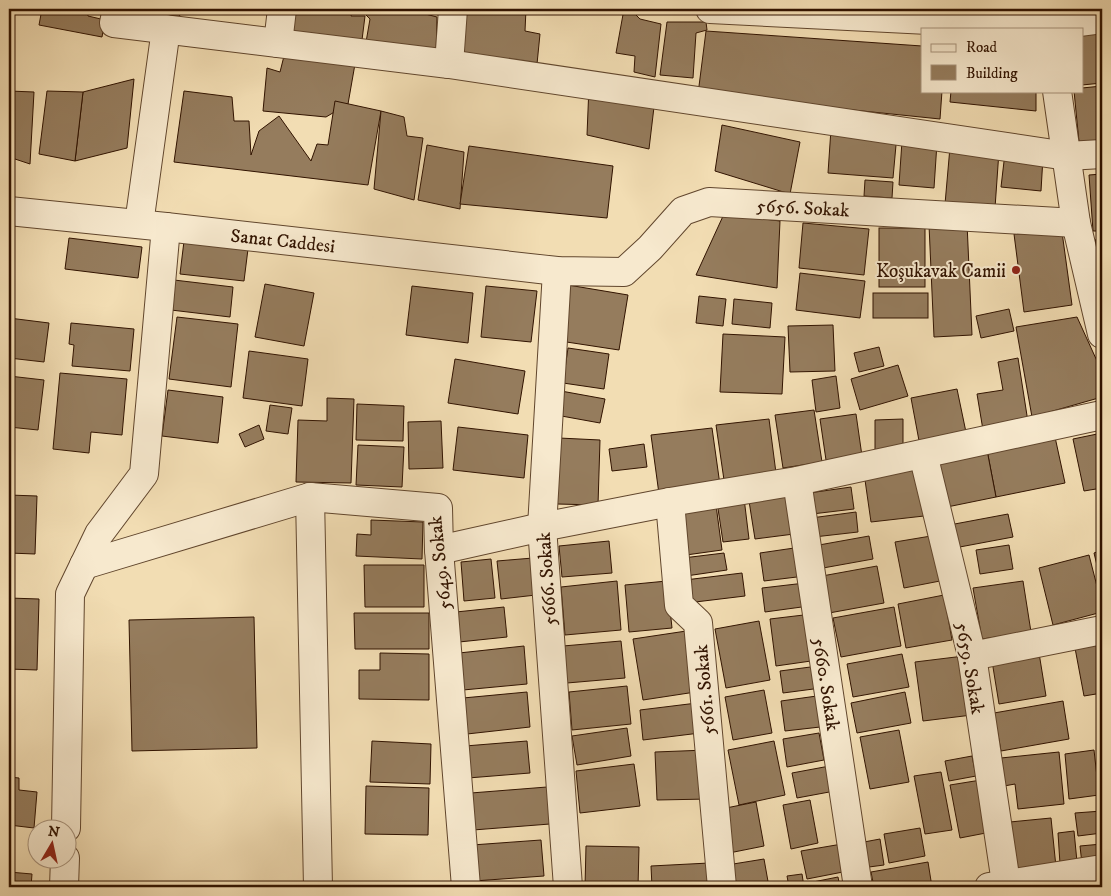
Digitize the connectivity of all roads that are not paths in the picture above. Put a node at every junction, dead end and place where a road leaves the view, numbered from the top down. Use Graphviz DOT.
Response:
graph roads {
  1 [pos="282,9"];
  2 [pos="453,9"];
  3 [pos="710,9"];
  4 [pos="115,16"];
  5 [pos="1102,19"];
  6 [pos="1047,21"];
  7 [pos="166,29"];
  8 [pos="278,43"];
  9 [pos="449,64"];
  10 [pos="1057,92"];
  11 [pos="1102,154"];
  12 [pos="1067,156"];
  13 [pos="9,211"];
  14 [pos="1076,223"];
  15 [pos="139,224"];
  16 [pos="166,227"];
  17 [pos="557,271"];
  18 [pos="1102,334"];
  19 [pos="1102,415"];
  20 [pos="924,454"];
  21 [pos="797,481"];
  22 [pos="310,498"];
  23 [pos="670,502"];
  24 [pos="542,527"];
  25 [pos="439,550"];
  26 [pos="84,565"];
  27 [pos="1102,630"];
  28 [pos="972,656"];
  29 [pos="66,818"];
  30 [pos="65,868"];
  31 [pos="1102,869"];
  32 [pos="996,885"];
  33 [pos="64,887"];
  34 [pos="318,887"];
  35 [pos="466,887"];
  36 [pos="568,887"];
  37 [pos="722,887"];
  38 [pos="858,887"];
  1 -- 8 [label="street"];
  2 -- 9 [label="street"];
  3 -- 6 [label="street"];
  4 -- 7 [label="street"];
  5 -- 6 [label="street"];
  7 -- 8 [label="street"];
  7 -- 15 [label="street"];
  8 -- 9 [label="street"];
  9 -- 12 [label="street"];
  10 -- 12 [label="street"];
  11 -- 12 [label="street"];
  12 -- 14 [label="street"];
  13 -- 15 [label="street, Sanat Caddesi"];
  14 -- 17 [label="street, 5656. Sokak"];
  14 -- 18 [label="street"];
  15 -- 16 [label="street, Sanat Caddesi"];
  16 -- 17 [label="street, Sanat Caddesi"];
  16 -- 26 [label="street"];
  17 -- 24 [label="street, 5666. Sokak"];
  19 -- 20 [label="street"];
  20 -- 21 [label="street"];
  20 -- 28 [label="street, 5659. Sokak"];
  21 -- 23 [label="street"];
  21 -- 38 [label="street, 5660. Sokak"];
  22 -- 25 [label="street, 5649. Sokak"];
  22 -- 26 [label="street, 5649. Sokak"];
  22 -- 34 [label="street"];
  23 -- 24 [label="street"];
  23 -- 37 [label="street, 5661. Sokak"];
  24 -- 25 [label="street"];
  24 -- 36 [label="street, 5666. Sokak"];
  25 -- 35 [label="street, 5649. Sokak"];
  26 -- 29 [label="street"];
  27 -- 28 [label="street"];
  28 -- 32 [label="street, 5659. Sokak"];
  30 -- 33 [label="street"];
  31 -- 32 [label="street"];
}
